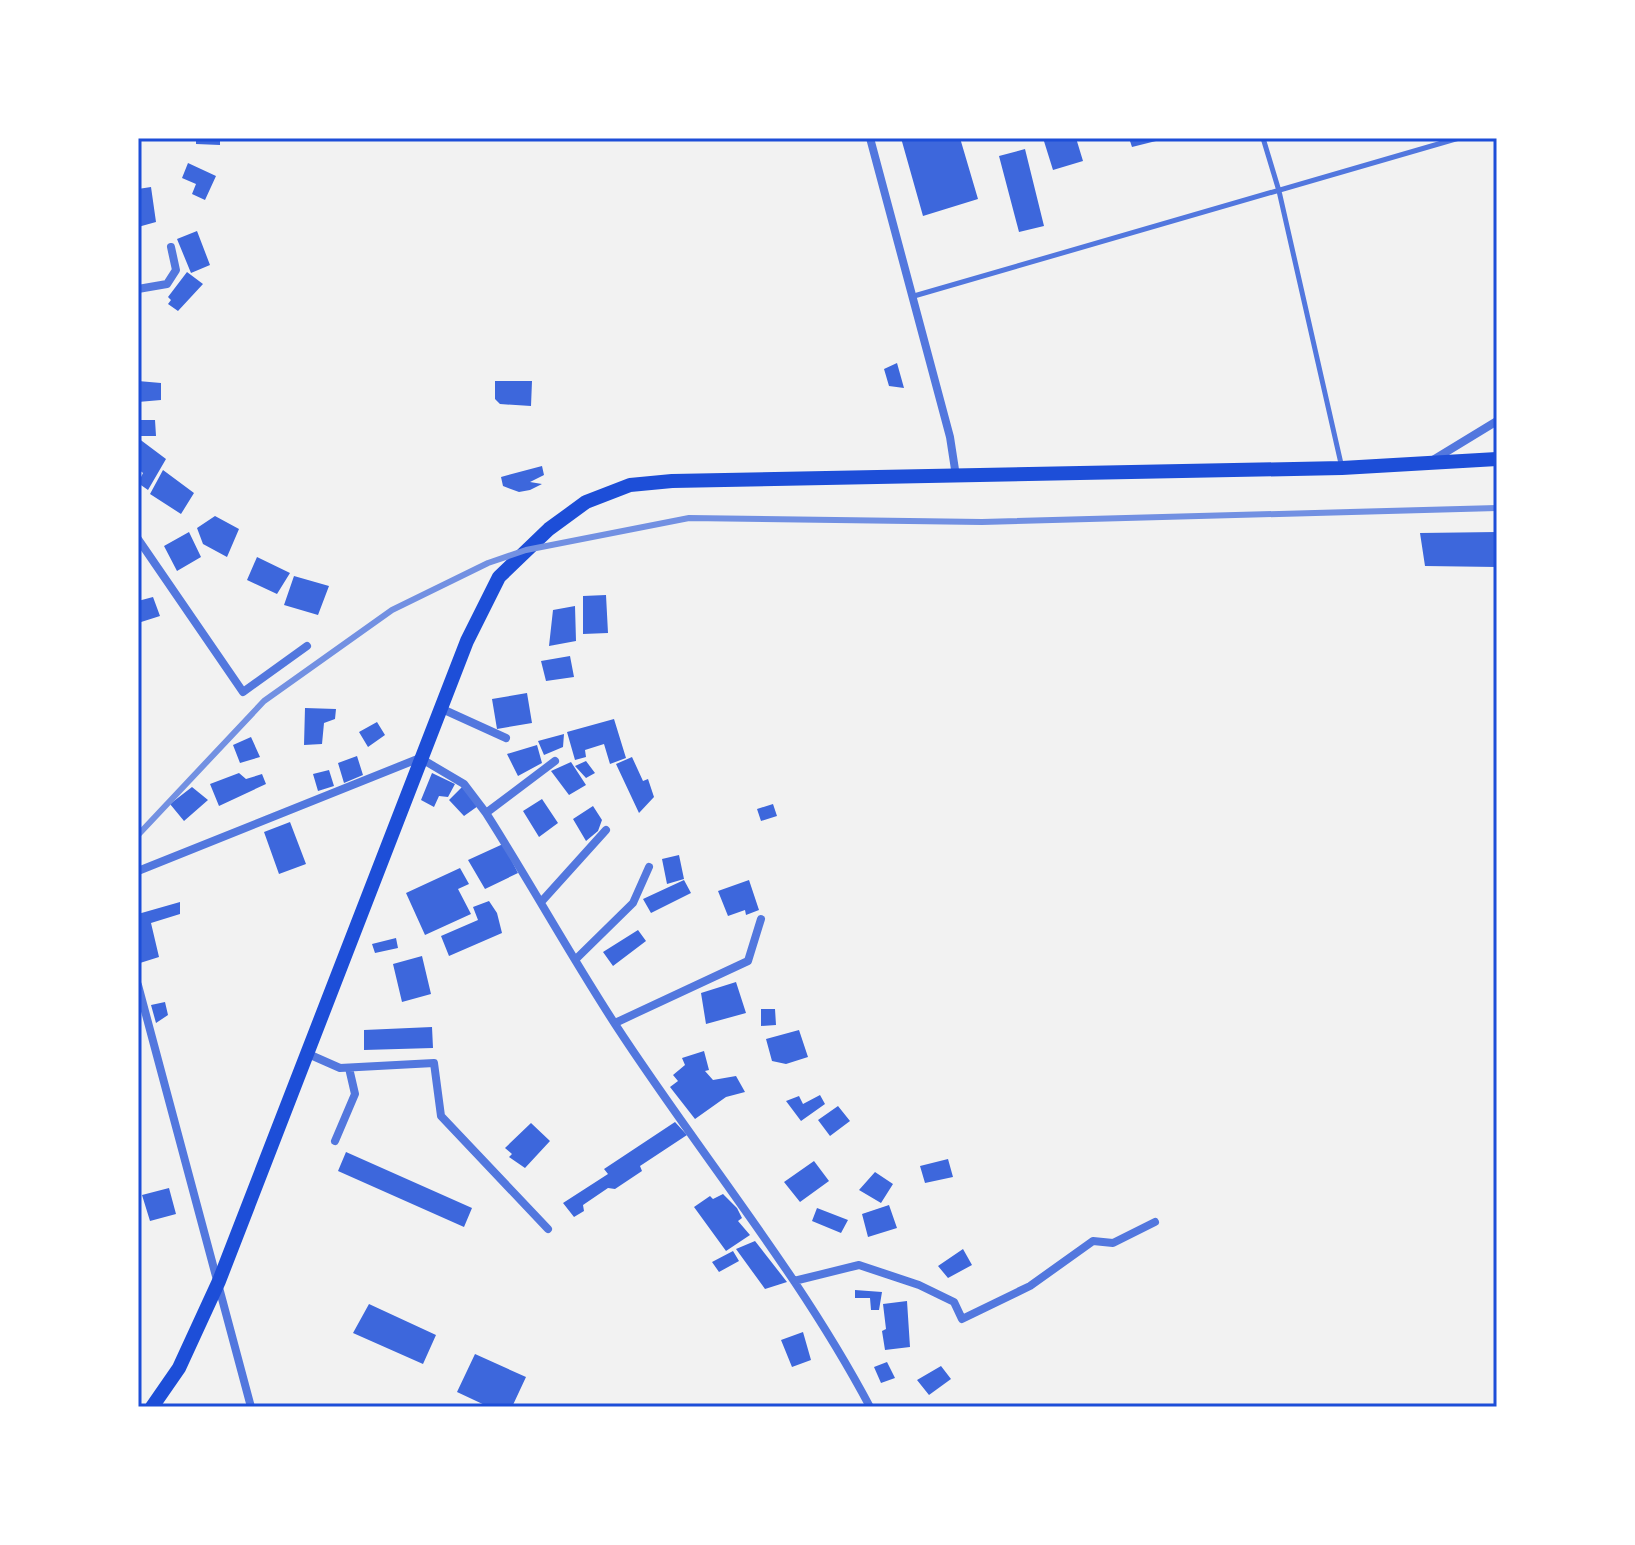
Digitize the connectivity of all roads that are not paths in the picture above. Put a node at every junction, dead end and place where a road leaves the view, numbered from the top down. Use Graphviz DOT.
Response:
graph roads {
  1 [pos="870,138"];
  2 [pos="1263,138"];
  3 [pos="1459,138"];
  4 [pos="1279,191"];
  5 [pos="171,247"];
  6 [pos="138,289"];
  7 [pos="914,296"];
  8 [pos="1497,421"];
  9 [pos="1497,459"];
  10 [pos="1432,461"];
  11 [pos="1342,468"];
  12 [pos="956,476"];
  13 [pos="138,539"];
  14 [pos="307,646"];
  15 [pos="440,708"];
  16 [pos="506,738"];
  17 [pos="420,758"];
  18 [pos="555,761"];
  19 [pos="486,813"];
  20 [pos="606,830"];
  21 [pos="649,867"];
  22 [pos="138,871"];
  23 [pos="542,901"];
  24 [pos="761,919"];
  25 [pos="577,958"];
  26 [pos="138,985"];
  27 [pos="615,1023"];
  28 [pos="305,1053"];
  29 [pos="349,1068"];
  30 [pos="335,1141"];
  31 [pos="1155,1222"];
  32 [pos="548,1229"];
  33 [pos="219,1281"];
  34 [pos="794,1281"];
  35 [pos="152,1407"];
  36 [pos="251,1407"];
  37 [pos="870,1407"];
  1 -- 7 [label="street"];
  2 -- 4 [label="lane"];
  3 -- 4 [label="lane"];
  4 -- 7 [label="lane"];
  4 -- 11 [label="lane"];
  5 -- 6 [label="street"];
  7 -- 12 [label="street"];
  8 -- 10 [label="street"];
  9 -- 10 [label="main road"];
  10 -- 11 [label="main road"];
  11 -- 12 [label="main road"];
  12 -- 15 [label="main road"];
  13 -- 14 [label="street"];
  15 -- 16 [label="street"];
  15 -- 17 [label="main road"];
  17 -- 19 [label="street"];
  17 -- 22 [label="street"];
  17 -- 28 [label="main road"];
  18 -- 19 [label="street"];
  19 -- 23 [label="street"];
  20 -- 23 [label="street"];
  21 -- 25 [label="street"];
  23 -- 25 [label="street"];
  24 -- 27 [label="street"];
  25 -- 27 [label="street"];
  26 -- 33 [label="street"];
  27 -- 34 [label="street"];
  28 -- 29 [label="street"];
  28 -- 33 [label="main road"];
  29 -- 30 [label="street"];
  29 -- 32 [label="street"];
  31 -- 34 [label="street"];
  33 -- 35 [label="main road"];
  33 -- 36 [label="street"];
  34 -- 37 [label="street"];
}
